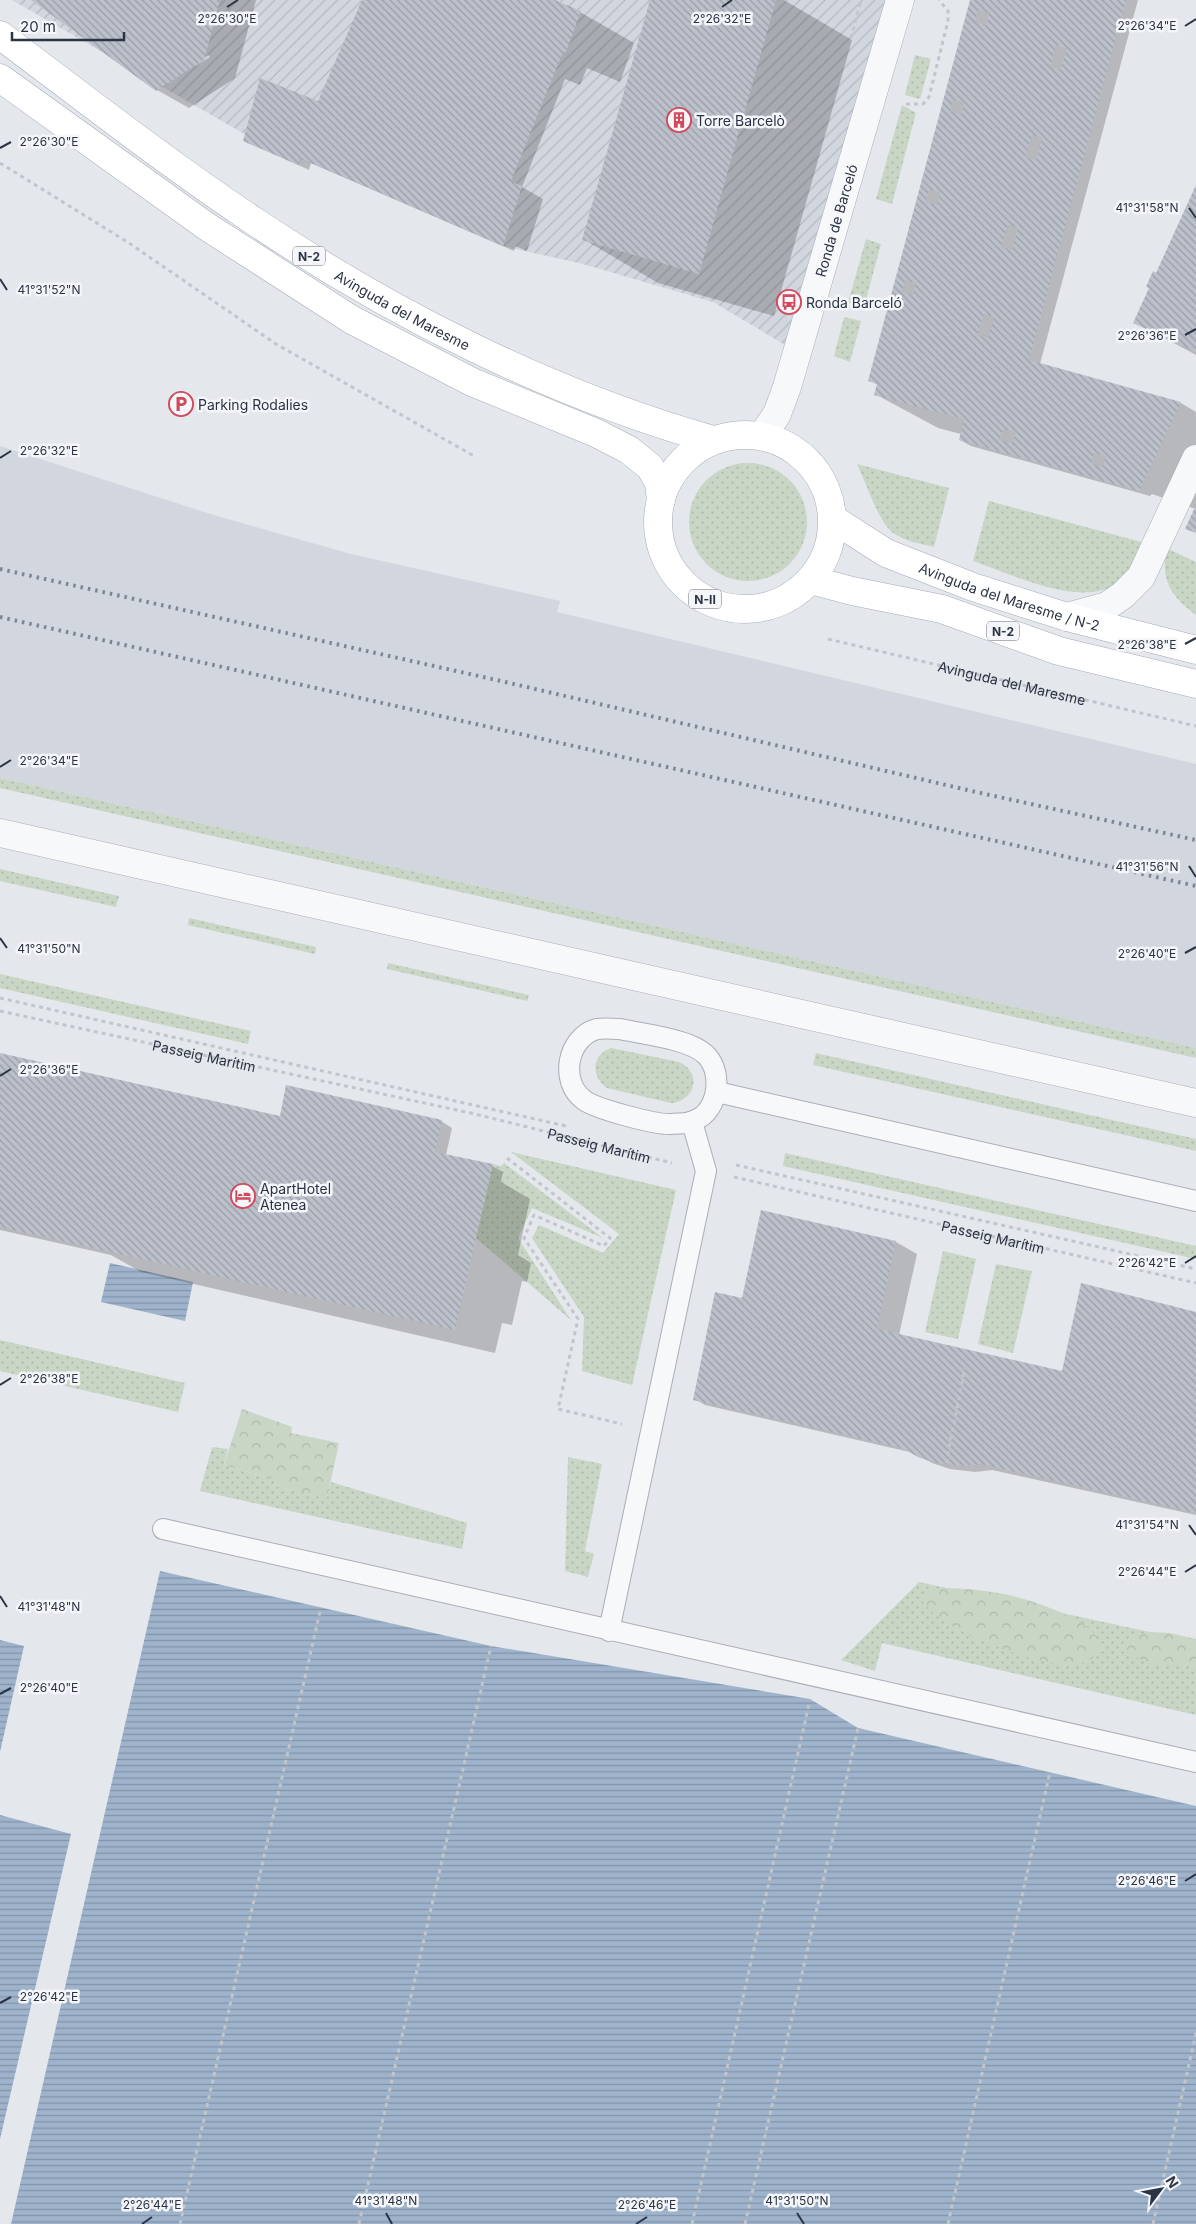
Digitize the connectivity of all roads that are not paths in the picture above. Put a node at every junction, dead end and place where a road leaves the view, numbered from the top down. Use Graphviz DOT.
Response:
graph roads {
  1 [pos="900,0"];
  2 [pos="0,35"];
  3 [pos="0,78"];
  4 [pos="762,436"];
  5 [pos="713,440"];
  6 [pos="1196,459"];
  7 [pos="661,500"];
  8 [pos="832,519"];
  9 [pos="811,580"];
  10 [pos="1067,617"];
  11 [pos="1196,650"];
  12 [pos="1196,684"];
  13 [pos="0,832"];
  14 [pos="717,1092"];
  15 [pos="1196,1103"];
  16 [pos="692,1122"];
  17 [pos="1196,1201"];
  18 [pos="163,1529"];
  19 [pos="609,1631"];
  20 [pos="1196,1762"];
  1 -- 4 [label="street, Ronda de Barceló"];
  2 -- 5 [label="main road, Avinguda del Maresme / N-2"];
  3 -- 7 [label="main road, N-2"];
  4 -- 5 [label="main road, N-II"];
  4 -- 8 [label="main road, N-II"];
  5 -- 7 [label="main road, N-II"];
  6 -- 10 [label="street"];
  7 -- 9 [label="main road, N-II"];
  8 -- 9 [label="main road, N-II"];
  8 -- 10 [label="main road, Avinguda del Maresme / N-2 / N-2"];
  9 -- 12 [label="main road, N-2"];
  10 -- 11 [label="main road, Avinguda del Maresme / N-2 / N-2"];
  13 -- 15 [label="street"];
  14 -- 16 [label="lane"];
  14 -- 16 [label="lane"];
  14 -- 17 [label="lane"];
  16 -- 19 [label="lane"];
  18 -- 19 [label="lane"];
  19 -- 20 [label="lane"];
}
